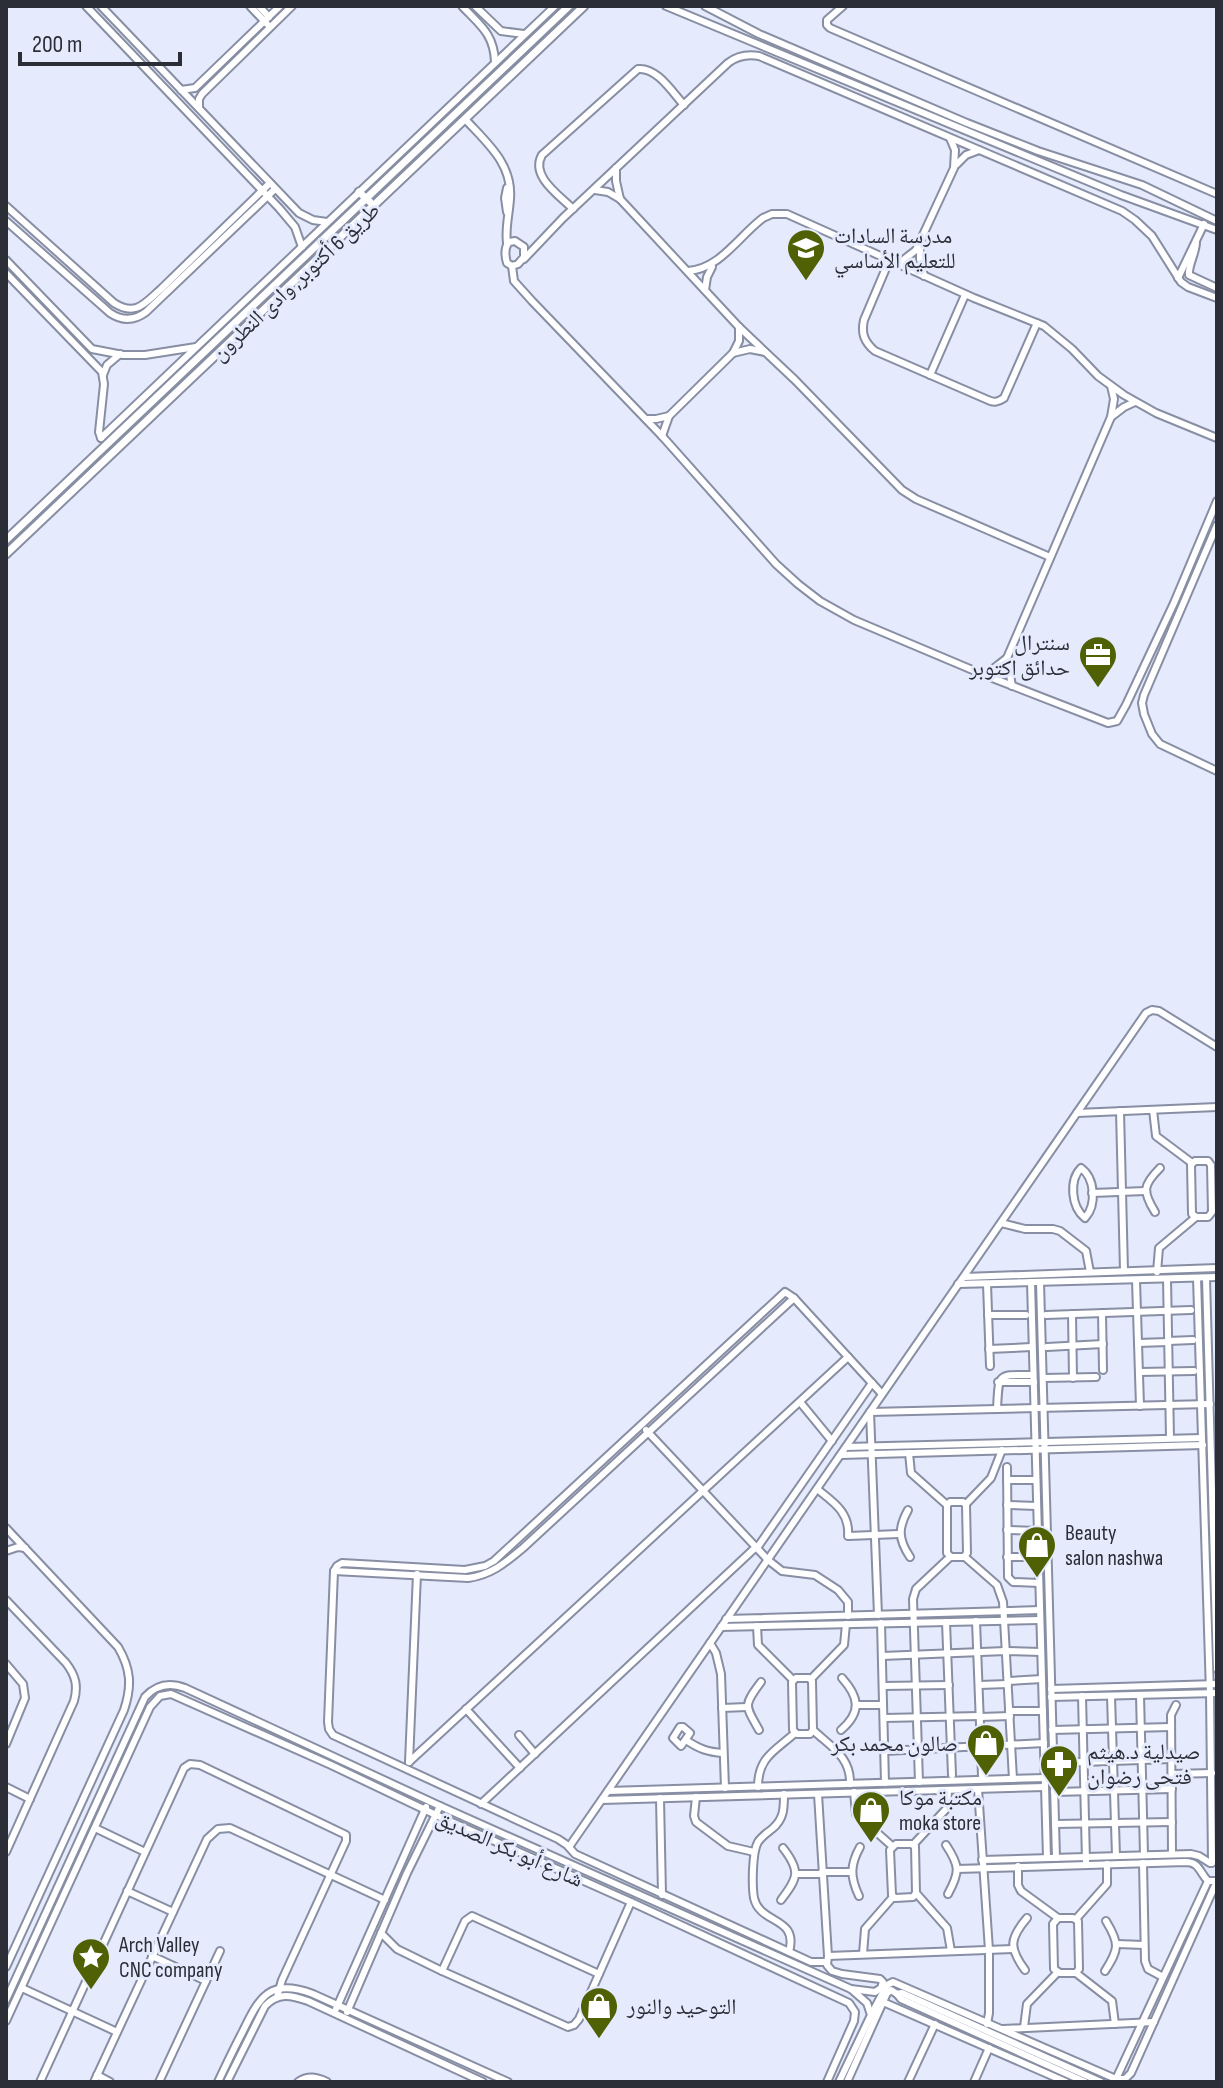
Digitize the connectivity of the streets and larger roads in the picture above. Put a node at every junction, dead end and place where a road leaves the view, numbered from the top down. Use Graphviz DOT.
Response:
graph roads {
  1 [pos="86,6"];
  2 [pos="101,6"];
  3 [pos="250,6"];
  4 [pos="259,6"];
  5 [pos="280,6"];
  6 [pos="292,6"];
  7 [pos="462,6"];
  8 [pos="475,6"];
  9 [pos="555,6"];
  10 [pos="569,6"];
  11 [pos="584,6"];
  12 [pos="666,6"];
  13 [pos="705,6"];
  14 [pos="843,6"];
  15 [pos="487,18"];
  16 [pos="270,22"];
  17 [pos="480,25"];
  18 [pos="524,34"];
  19 [pos="518,55"];
  20 [pos="495,62"];
  21 [pos="525,62"];
  22 [pos="181,90"];
  23 [pos="684,105"];
  24 [pos="199,108"];
  25 [pos="465,119"];
  26 [pos="950,138"];
  27 [pos="979,150"];
  28 [pos="616,168"];
  29 [pos="954,168"];
  30 [pos="1125,179"];
  31 [pos="1142,185"];
  32 [pos="273,186"];
  33 [pos="593,190"];
  34 [pos="359,192"];
  35 [pos="266,193"];
  36 [pos="1217,194"];
  37 [pos="1121,195"];
  38 [pos="367,199"];
  39 [pos="620,199"];
  40 [pos="287,200"];
  41 [pos="1136,200"];
  42 [pos="6,206"];
  43 [pos="374,207"];
  44 [pos="279,208"];
  45 [pos="573,209"];
  46 [pos="6,221"];
  47 [pos="1217,221"];
  48 [pos="328,222"];
  49 [pos="1204,224"];
  50 [pos="1217,230"];
  51 [pos="542,241"];
  52 [pos="920,242"];
  53 [pos="1196,242"];
  54 [pos="507,243"];
  55 [pos="520,243"];
  56 [pos="302,247"];
  57 [pos="524,259"];
  58 [pos="1186,259"];
  59 [pos="6,260"];
  60 [pos="891,262"];
  61 [pos="713,264"];
  62 [pos="512,266"];
  63 [pos="1171,267"];
  64 [pos="688,271"];
  65 [pos="6,273"];
  66 [pos="924,276"];
  67 [pos="1178,278"];
  68 [pos="1217,288"];
  69 [pos="705,290"];
  70 [pos="965,295"];
  71 [pos="1217,298"];
  72 [pos="46,302"];
  73 [pos="40,308"];
  74 [pos="54,310"];
  75 [pos="48,316"];
  76 [pos="1037,323"];
  77 [pos="739,327"];
  78 [pos="74,331"];
  79 [pos="67,336"];
  80 [pos="85,342"];
  81 [pos="198,347"];
  82 [pos="79,348"];
  83 [pos="733,353"];
  84 [pos="766,353"];
  85 [pos="120,354"];
  86 [pos="103,375"];
  87 [pos="930,375"];
  88 [pos="1111,386"];
  89 [pos="1136,402"];
  90 [pos="669,416"];
  91 [pos="1111,417"];
  92 [pos="645,419"];
  93 [pos="662,436"];
  94 [pos="1217,438"];
  95 [pos="1217,501"];
  96 [pos="1217,525"];
  97 [pos="6,540"];
  98 [pos="6,554"];
  99 [pos="1050,557"];
  100 [pos="1007,658"];
  101 [pos="982,674"];
  102 [pos="1013,686"];
  103 [pos="1217,771"];
  104 [pos="1217,1047"];
  105 [pos="1217,1107"];
  106 [pos="1153,1110"];
  107 [pos="1120,1111"];
  108 [pos="1077,1113"];
  109 [pos="1217,1155"];
  110 [pos="1209,1162"];
  111 [pos="1192,1163"];
  112 [pos="1160,1168"];
  113 [pos="1146,1191"];
  114 [pos="1122,1192"];
  115 [pos="1092,1193"];
  116 [pos="1155,1212"];
  117 [pos="1210,1216"];
  118 [pos="1196,1217"];
  119 [pos="1217,1221"];
  120 [pos="1001,1223"];
  121 [pos="1217,1268"];
  122 [pos="1157,1270"];
  123 [pos="1124,1271"];
  124 [pos="1090,1272"];
  125 [pos="1063,1273"];
  126 [pos="964,1277"];
  127 [pos="1217,1277"];
  128 [pos="1197,1278"];
  129 [pos="1206,1278"];
  130 [pos="1157,1279"];
  131 [pos="1167,1279"];
  132 [pos="1136,1280"];
  133 [pos="1031,1282"];
  134 [pos="1040,1282"];
  135 [pos="1062,1282"];
  136 [pos="958,1284"];
  137 [pos="987,1284"];
  138 [pos="794,1298"];
  139 [pos="1207,1306"];
  140 [pos="1194,1308"];
  141 [pos="1168,1310"];
  142 [pos="1137,1311"];
  143 [pos="1102,1313"];
  144 [pos="1072,1314"];
  145 [pos="988,1315"];
  146 [pos="1026,1315"];
  147 [pos="1046,1315"];
  148 [pos="1193,1340"];
  149 [pos="1168,1341"];
  150 [pos="1138,1343"];
  151 [pos="1103,1344"];
  152 [pos="1208,1345"];
  153 [pos="1217,1345"];
  154 [pos="1073,1346"];
  155 [pos="1032,1347"];
  156 [pos="1047,1347"];
  157 [pos="989,1349"];
  158 [pos="1208,1355"];
  159 [pos="1217,1355"];
  160 [pos="848,1357"];
  161 [pos="990,1366"];
  162 [pos="1103,1370"];
  163 [pos="1194,1371"];
  164 [pos="1139,1372"];
  165 [pos="1169,1372"];
  166 [pos="1096,1377"];
  167 [pos="1043,1378"];
  168 [pos="1073,1378"];
  169 [pos="1034,1379"];
  170 [pos="872,1383"];
  171 [pos="882,1394"];
  172 [pos="800,1402"];
  173 [pos="1201,1404"];
  174 [pos="1210,1404"];
  175 [pos="1169,1405"];
  176 [pos="1140,1406"];
  177 [pos="1034,1408"];
  178 [pos="1044,1408"];
  179 [pos="997,1409"];
  180 [pos="870,1412"];
  181 [pos="641,1424"];
  182 [pos="648,1431"];
  183 [pos="1170,1438"];
  184 [pos="832,1441"];
  185 [pos="1202,1441"];
  186 [pos="1035,1446"];
  187 [pos="1044,1446"];
  188 [pos="846,1447"];
  189 [pos="946,1448"];
  190 [pos="872,1450"];
  191 [pos="1002,1450"];
  192 [pos="909,1453"];
  193 [pos="841,1455"];
  194 [pos="1007,1467"];
  195 [pos="1007,1480"];
  196 [pos="1036,1480"];
  197 [pos="1211,1484"];
  198 [pos="817,1489"];
  199 [pos="703,1491"];
  200 [pos="966,1504"];
  201 [pos="947,1505"];
  202 [pos="1007,1505"];
  203 [pos="1037,1506"];
  204 [pos="908,1510"];
  205 [pos="1215,1520"];
  206 [pos="1007,1530"];
  207 [pos="1038,1531"];
  208 [pos="7,1532"];
  209 [pos="899,1534"];
  210 [pos="875,1535"];
  211 [pos="1047,1543"];
  212 [pos="1038,1544"];
  213 [pos="25,1548"];
  214 [pos="756,1548"];
  215 [pos="6,1551"];
  216 [pos="910,1557"];
  217 [pos="950,1557"];
  218 [pos="965,1557"];
  219 [pos="1007,1557"];
  220 [pos="1039,1557"];
  221 [pos="768,1560"];
  222 [pos="417,1571"];
  223 [pos="1039,1583"];
  224 [pos="1211,1596"];
  225 [pos="6,1600"];
  226 [pos="14,1609"];
  227 [pos="1040,1610"];
  228 [pos="1004,1611"];
  229 [pos="935,1613"];
  230 [pos="914,1614"];
  231 [pos="878,1615"];
  232 [pos="6,1616"];
  233 [pos="848,1616"];
  234 [pos="726,1619"];
  235 [pos="1004,1620"];
  236 [pos="1040,1620"];
  237 [pos="976,1621"];
  238 [pos="771,1622"];
  239 [pos="914,1622"];
  240 [pos="935,1622"];
  241 [pos="946,1622"];
  242 [pos="881,1623"];
  243 [pos="846,1624"];
  244 [pos="757,1626"];
  245 [pos="721,1627"];
  246 [pos="1050,1642"];
  247 [pos="710,1643"];
  248 [pos="1041,1643"];
  249 [pos="1006,1651"];
  250 [pos="977,1652"];
  251 [pos="1041,1652"];
  252 [pos="948,1653"];
  253 [pos="915,1655"];
  254 [pos="882,1656"];
  255 [pos="6,1664"];
  256 [pos="1217,1669"];
  257 [pos="842,1678"];
  258 [pos="811,1679"];
  259 [pos="1042,1679"];
  260 [pos="793,1680"];
  261 [pos="761,1682"];
  262 [pos="1008,1682"];
  263 [pos="1214,1684"];
  264 [pos="163,1685"];
  265 [pos="949,1685"];
  266 [pos="979,1685"];
  267 [pos="883,1686"];
  268 [pos="916,1686"];
  269 [pos="1136,1692"];
  270 [pos="1051,1693"];
  271 [pos="1214,1693"];
  272 [pos="163,1695"];
  273 [pos="1082,1696"];
  274 [pos="1111,1696"];
  275 [pos="856,1705"];
  276 [pos="883,1705"];
  277 [pos="1176,1705"];
  278 [pos="225,1706"];
  279 [pos="747,1707"];
  280 [pos="722,1708"];
  281 [pos="466,1709"];
  282 [pos="1043,1711"];
  283 [pos="1010,1714"];
  284 [pos="221,1715"];
  285 [pos="950,1716"];
  286 [pos="980,1716"];
  287 [pos="917,1717"];
  288 [pos="884,1718"];
  289 [pos="1171,1727"];
  290 [pos="1112,1728"];
  291 [pos="1140,1728"];
  292 [pos="1083,1729"];
  293 [pos="759,1730"];
  294 [pos="813,1730"];
  295 [pos="841,1730"];
  296 [pos="1052,1730"];
  297 [pos="795,1733"];
  298 [pos="519,1735"];
  299 [pos="686,1740"];
  300 [pos="300,1741"];
  301 [pos="1044,1743"];
  302 [pos="6,1744"];
  303 [pos="1011,1745"];
  304 [pos="981,1746"];
  305 [pos="951,1748"];
  306 [pos="296,1749"];
  307 [pos="918,1749"];
  308 [pos="885,1751"];
  309 [pos="1214,1752"];
  310 [pos="723,1753"];
  311 [pos="535,1754"];
  312 [pos="334,1757"];
  313 [pos="1171,1759"];
  314 [pos="1141,1760"];
  315 [pos="1113,1761"];
  316 [pos="1084,1762"];
  317 [pos="1053,1763"];
  318 [pos="331,1765"];
  319 [pos="408,1766"];
  320 [pos="520,1768"];
  321 [pos="1212,1773"];
  322 [pos="1172,1774"];
  323 [pos="952,1775"];
  324 [pos="982,1776"];
  325 [pos="1045,1778"];
  326 [pos="107,1779"];
  327 [pos="1013,1779"];
  328 [pos="936,1781"];
  329 [pos="919,1782"];
  330 [pos="115,1783"];
  331 [pos="885,1783"];
  332 [pos="850,1784"];
  333 [pos="762,1786"];
  334 [pos="6,1787"];
  335 [pos="1045,1787"];
  336 [pos="725,1788"];
  337 [pos="978,1789"];
  338 [pos="1172,1789"];
  339 [pos="936,1790"];
  340 [pos="948,1790"];
  341 [pos="1142,1790"];
  342 [pos="608,1791"];
  343 [pos="1085,1791"];
  344 [pos="1114,1791"];
  345 [pos="854,1792"];
  346 [pos="1054,1792"];
  347 [pos="784,1794"];
  348 [pos="818,1794"];
  349 [pos="766,1795"];
  350 [pos="696,1797"];
  351 [pos="660,1798"];
  352 [pos="30,1799"];
  353 [pos="429,1800"];
  354 [pos="602,1800"];
  355 [pos="481,1804"];
  356 [pos="440,1806"];
  357 [pos="425,1810"];
  358 [pos="436,1815"];
  359 [pos="1143,1822"];
  360 [pos="1172,1822"];
  361 [pos="1115,1823"];
  362 [pos="1055,1824"];
  363 [pos="1085,1824"];
  364 [pos="95,1828"];
  365 [pos="9,1837"];
  366 [pos="913,1845"];
  367 [pos="946,1845"];
  368 [pos="892,1846"];
  369 [pos="1212,1846"];
  370 [pos="569,1847"];
  371 [pos="860,1847"];
  372 [pos="783,1848"];
  373 [pos="6,1852"];
  374 [pos="145,1852"];
  375 [pos="754,1852"];
  376 [pos="1172,1854"];
  377 [pos="1116,1856"];
  378 [pos="1194,1857"];
  379 [pos="1052,1858"];
  380 [pos="1143,1859"];
  381 [pos="1086,1860"];
  382 [pos="1214,1862"];
  383 [pos="982,1863"];
  384 [pos="1107,1864"];
  385 [pos="1018,1866"];
  386 [pos="66,1868"];
  387 [pos="399,1869"];
  388 [pos="957,1869"];
  389 [pos="75,1872"];
  390 [pos="851,1872"];
  391 [pos="1203,1872"];
  392 [pos="407,1873"];
  393 [pos="822,1873"];
  394 [pos="331,1874"];
  395 [pos="595,1874"];
  396 [pos="796,1874"];
  397 [pos="1208,1881"];
  398 [pos="1217,1881"];
  399 [pos="590,1884"];
  400 [pos="127,1891"];
  401 [pos="916,1893"];
  402 [pos="948,1894"];
  403 [pos="662,1895"];
  404 [pos="859,1896"];
  405 [pos="893,1897"];
  406 [pos="385,1900"];
  407 [pos="781,1900"];
  408 [pos="631,1902"];
  409 [pos="173,1912"];
  410 [pos="680,1913"];
  411 [pos="1027,1918"];
  412 [pos="1058,1918"];
  413 [pos="1076,1919"];
  414 [pos="1106,1921"];
  415 [pos="675,1923"];
  416 [pos="381,1933"];
  417 [pos="1117,1944"];
  418 [pos="1144,1945"];
  419 [pos="364,1947"];
  420 [pos="375,1949"];
  421 [pos="397,1949"];
  422 [pos="1013,1949"];
  423 [pos="989,1950"];
  424 [pos="220,1951"];
  425 [pos="951,1951"];
  426 [pos="789,1952"];
  427 [pos="863,1954"];
  428 [pos="152,1956"];
  429 [pos="8,1958"];
  430 [pos="827,1959"];
  431 [pos="6,1967"];
  432 [pos="21,1968"];
  433 [pos="1025,1970"];
  434 [pos="29,1971"];
  435 [pos="442,1971"];
  436 [pos="1105,1971"];
  437 [pos="1057,1973"];
  438 [pos="1076,1973"];
  439 [pos="599,1974"];
  440 [pos="1163,1977"];
  441 [pos="206,1981"];
  442 [pos="22,1988"];
  443 [pos="279,1988"];
  444 [pos="851,1989"];
  445 [pos="897,1994"];
  446 [pos="277,1997"];
  447 [pos="6,2000"];
  448 [pos="883,2002"];
  449 [pos="337,2006"];
  450 [pos="347,2010"];
  451 [pos="72,2011"];
  452 [pos="334,2014"];
  453 [pos="871,2015"];
  454 [pos="343,2019"];
  455 [pos="6,2021"];
  456 [pos="1142,2022"];
  457 [pos="1154,2022"];
  458 [pos="935,2024"];
  459 [pos="987,2024"];
  460 [pos="1115,2024"];
  461 [pos="1024,2027"];
  462 [pos="999,2029"];
  463 [pos="117,2032"];
  464 [pos="400,2033"];
  465 [pos="968,2034"];
  466 [pos="396,2042"];
  467 [pos="422,2043"];
  468 [pos="989,2048"];
  469 [pos="418,2052"];
  470 [pos="1045,2061"];
  471 [pos="834,2066"];
  472 [pos="228,2070"];
  473 [pos="482,2070"];
  474 [pos="845,2071"];
  475 [pos="1046,2073"];
  476 [pos="95,2079"];
  477 [pos="1116,2079"];
  478 [pos="480,2081"];
  479 [pos="40,2082"];
  480 [pos="110,2082"];
  481 [pos="159,2082"];
  482 [pos="218,2082"];
  483 [pos="227,2082"];
  484 [pos="298,2082"];
  485 [pos="327,2082"];
  486 [pos="508,2082"];
  487 [pos="827,2082"];
  488 [pos="839,2082"];
  489 [pos="847,2082"];
  490 [pos="908,2082"];
  491 [pos="974,2082"];
  492 [pos="1042,2082"];
  493 [pos="1066,2082"];
  494 [pos="1085,2082"];
  495 [pos="1101,2082"];
  1 -- 35 [label="street"];
  2 -- 22 [label="street"];
  3 -- 16 [label="street"];
  4 -- 16 [label="street"];
  5 -- 16 [label="street"];
  6 -- 16 [label="street"];
  7 -- 17 [label="street"];
  8 -- 15 [label="street"];
  9 -- 18 [label="street"];
  10 -- 19 [label="street, طريق 6 أكتوبر, وادى النطرون"];
  11 -- 21 [label="street, طريق 6 أكتوبر, وادى النطرون"];
  12 -- 37 [label="street"];
  13 -- 30 [label="street"];
  14 -- 36 [label="street"];
  15 -- 17 [label="street"];
  15 -- 18 [label="street"];
  16 -- 22 [label="street"];
  16 -- 24 [label="street"];
  17 -- 20 [label="street"];
  18 -- 20 [label="street"];
  19 -- 21 [label="street"];
  19 -- 38 [label="street, طريق 6 أكتوبر, وادى النطرون"];
  20 -- 34 [label="street"];
  21 -- 25 [label="street, طريق 6 أكتوبر, وادى النطرون"];
  22 -- 24 [label="street"];
  23 -- 26 [label="street"];
  23 -- 28 [label="street"];
  23 -- 45 [label="street"];
  24 -- 32 [label="street"];
  25 -- 43 [label="street, طريق 6 أكتوبر, وادى النطرون"];
  25 -- 54 [label="street"];
  26 -- 27 [label="street"];
  26 -- 29 [label="street"];
  27 -- 29 [label="street"];
  27 -- 63 [label="street"];
  28 -- 33 [label="street"];
  28 -- 39 [label="street"];
  29 -- 52 [label="street"];
  30 -- 31 [label="street"];
  30 -- 37 [label="street"];
  31 -- 41 [label="street"];
  31 -- 47 [label="street"];
  32 -- 35 [label="street"];
  32 -- 40 [label="street"];
  33 -- 39 [label="street"];
  33 -- 45 [label="street"];
  34 -- 38 [label="street"];
  34 -- 48 [label="street"];
  35 -- 42 [label="street"];
  35 -- 44 [label="street"];
  35 -- 46 [label="street"];
  37 -- 41 [label="street"];
  38 -- 43 [label="street"];
  38 -- 97 [label="street, طريق 6 أكتوبر, وادى النطرون"];
  39 -- 64 [label="street"];
  40 -- 44 [label="street"];
  40 -- 48 [label="street"];
  41 -- 49 [label="street"];
  43 -- 98 [label="street, طريق 6 أكتوبر, وادى النطرون"];
  44 -- 56 [label="street"];
  45 -- 51 [label="street"];
  48 -- 56 [label="street"];
  49 -- 50 [label="street"];
  49 -- 53 [label="street"];
  51 -- 55 [label="street"];
  51 -- 57 [label="street"];
  52 -- 60 [label="street"];
  52 -- 66 [label="street"];
  53 -- 58 [label="street"];
  53 -- 68 [label="street"];
  54 -- 55 [label="street"];
  54 -- 62 [label="street"];
  55 -- 57 [label="street"];
  56 -- 81 [label="street"];
  57 -- 62 [label="street"];
  58 -- 63 [label="street"];
  58 -- 67 [label="street"];
  59 -- 72 [label="street"];
  60 -- 61 [label="street"];
  60 -- 66 [label="street"];
  60 -- 87 [label="street"];
  61 -- 64 [label="street"];
  61 -- 69 [label="street"];
  62 -- 92 [label="street"];
  63 -- 67 [label="street"];
  64 -- 69 [label="street"];
  65 -- 73 [label="street"];
  66 -- 70 [label="street"];
  67 -- 71 [label="street"];
  69 -- 77 [label="street"];
  70 -- 76 [label="street"];
  70 -- 87 [label="street"];
  72 -- 73 [label="street"];
  72 -- 74 [label="street"];
  73 -- 75 [label="street"];
  74 -- 75 [label="street"];
  74 -- 78 [label="street"];
  75 -- 79 [label="street"];
  76 -- 87 [label="street"];
  76 -- 88 [label="street"];
  77 -- 83 [label="street"];
  77 -- 84 [label="street"];
  78 -- 79 [label="street"];
  78 -- 80 [label="street"];
  79 -- 82 [label="street"];
  80 -- 82 [label="street"];
  80 -- 85 [label="street"];
  81 -- 85 [label="street"];
  81 -- 86 [label="street"];
  82 -- 86 [label="street"];
  83 -- 84 [label="street"];
  83 -- 90 [label="street"];
  84 -- 99 [label="street"];
  85 -- 86 [label="street"];
  88 -- 89 [label="street"];
  88 -- 91 [label="street"];
  89 -- 91 [label="street"];
  89 -- 94 [label="street"];
  90 -- 92 [label="street"];
  90 -- 93 [label="street"];
  91 -- 99 [label="street"];
  92 -- 93 [label="street"];
  93 -- 101 [label="street"];
  95 -- 102 [label="street"];
  96 -- 103 [label="street"];
  99 -- 100 [label="street"];
  100 -- 101 [label="street"];
  100 -- 102 [label="street"];
  101 -- 102 [label="street"];
  104 -- 108 [label="street"];
  105 -- 106 [label="street"];
  106 -- 107 [label="street"];
  106 -- 111 [label="street"];
  107 -- 108 [label="street"];
  107 -- 114 [label="street"];
  108 -- 120 [label="street"];
  109 -- 110 [label="street"];
  110 -- 111 [label="street"];
  110 -- 117 [label="street"];
  111 -- 118 [label="street"];
  112 -- 113 [label="street"];
  113 -- 114 [label="street"];
  113 -- 116 [label="street"];
  114 -- 115 [label="street"];
  114 -- 123 [label="street"];
  115 -- 115 [label="street"];
  117 -- 118 [label="street"];
  117 -- 119 [label="street"];
  118 -- 122 [label="street"];
  120 -- 124 [label="street"];
  120 -- 126 [label="street"];
  121 -- 122 [label="street"];
  122 -- 123 [label="street"];
  122 -- 130 [label="street"];
  123 -- 124 [label="street"];
  124 -- 125 [label="street"];
  125 -- 126 [label="street"];
  125 -- 135 [label="street"];
  126 -- 136 [label="street"];
  127 -- 129 [label="street"];
  128 -- 129 [label="street"];
  128 -- 131 [label="street"];
  128 -- 140 [label="street"];
  129 -- 139 [label="street"];
  130 -- 131 [label="street"];
  130 -- 132 [label="street"];
  131 -- 141 [label="street"];
  132 -- 135 [label="street"];
  132 -- 142 [label="street"];
  133 -- 134 [label="street"];
  133 -- 137 [label="street"];
  133 -- 155 [label="street"];
  134 -- 135 [label="street"];
  134 -- 167 [label="street"];
  136 -- 137 [label="street"];
  136 -- 171 [label="street"];
  137 -- 145 [label="street"];
  138 -- 160 [label="street"];
  138 -- 181 [label="street"];
  138 -- 182 [label="street"];
  139 -- 140 [label="street"];
  139 -- 152 [label="street"];
  140 -- 141 [label="street"];
  140 -- 173 [label="street"];
  141 -- 142 [label="street"];
  141 -- 149 [label="street"];
  142 -- 143 [label="street"];
  142 -- 150 [label="street"];
  143 -- 144 [label="street"];
  143 -- 151 [label="street"];
  144 -- 147 [label="street"];
  144 -- 154 [label="street"];
  145 -- 146 [label="street"];
  145 -- 157 [label="street"];
  148 -- 149 [label="street"];
  149 -- 150 [label="street"];
  149 -- 165 [label="street"];
  150 -- 164 [label="street"];
  151 -- 154 [label="street"];
  151 -- 162 [label="street"];
  152 -- 153 [label="street"];
  152 -- 158 [label="street"];
  154 -- 156 [label="street"];
  154 -- 168 [label="street"];
  155 -- 157 [label="street"];
  155 -- 169 [label="street"];
  157 -- 161 [label="street"];
  158 -- 159 [label="street"];
  158 -- 174 [label="street"];
  160 -- 170 [label="street"];
  160 -- 172 [label="street"];
  163 -- 165 [label="street"];
  164 -- 165 [label="street"];
  164 -- 176 [label="street"];
  165 -- 175 [label="street"];
  166 -- 168 [label="street"];
  167 -- 168 [label="street"];
  167 -- 178 [label="street"];
  169 -- 177 [label="street"];
  169 -- 179 [label="street"];
  170 -- 171 [label="street"];
  170 -- 184 [label="street"];
  171 -- 180 [label="street"];
  172 -- 184 [label="street"];
  172 -- 199 [label="street"];
  173 -- 174 [label="street"];
  173 -- 175 [label="street"];
  173 -- 185 [label="street"];
  174 -- 197 [label="street"];
  175 -- 176 [label="street"];
  175 -- 183 [label="street"];
  176 -- 178 [label="street"];
  177 -- 178 [label="street"];
  177 -- 179 [label="street"];
  177 -- 186 [label="street"];
  178 -- 187 [label="street"];
  179 -- 180 [label="street"];
  180 -- 188 [label="street"];
  180 -- 190 [label="street"];
  181 -- 182 [label="street"];
  181 -- 222 [label="street"];
  182 -- 199 [label="street"];
  182 -- 222 [label="street"];
  183 -- 185 [label="street"];
  183 -- 187 [label="street"];
  184 -- 214 [label="street"];
  185 -- 187 [label="street"];
  185 -- 197 [label="street"];
  186 -- 187 [label="street"];
  186 -- 189 [label="street"];
  186 -- 191 [label="street"];
  186 -- 196 [label="street"];
  187 -- 211 [label="street"];
  188 -- 190 [label="street"];
  188 -- 193 [label="street"];
  189 -- 190 [label="street"];
  189 -- 191 [label="street"];
  189 -- 192 [label="street"];
  190 -- 192 [label="street"];
  190 -- 193 [label="street"];
  190 -- 210 [label="street"];
  191 -- 200 [label="street"];
  192 -- 201 [label="street"];
  193 -- 198 [label="street"];
  194 -- 195 [label="street"];
  195 -- 196 [label="street"];
  195 -- 202 [label="street"];
  196 -- 203 [label="street"];
  197 -- 205 [label="street"];
  197 -- 224 [label="street"];
  198 -- 210 [label="street"];
  198 -- 221 [label="street"];
  199 -- 214 [label="street"];
  199 -- 281 [label="street"];
  200 -- 201 [label="street"];
  200 -- 218 [label="street"];
  201 -- 217 [label="street"];
  202 -- 203 [label="street"];
  202 -- 206 [label="street"];
  203 -- 207 [label="street"];
  204 -- 209 [label="street"];
  205 -- 224 [label="street"];
  206 -- 207 [label="street"];
  206 -- 219 [label="street"];
  207 -- 212 [label="street"];
  208 -- 213 [label="street"];
  209 -- 210 [label="street"];
  209 -- 216 [label="street"];
  210 -- 231 [label="street"];
  211 -- 212 [label="street"];
  211 -- 246 [label="street"];
  212 -- 220 [label="street"];
  213 -- 215 [label="street"];
  213 -- 429 [label="street"];
  214 -- 221 [label="street"];
  214 -- 311 [label="street"];
  217 -- 218 [label="street"];
  217 -- 230 [label="street"];
  218 -- 228 [label="street"];
  219 -- 220 [label="street"];
  219 -- 223 [label="street"];
  220 -- 223 [label="street"];
  221 -- 233 [label="street"];
  221 -- 234 [label="street"];
  222 -- 319 [label="street"];
  222 -- 319 [label="street"];
  223 -- 227 [label="street"];
  224 -- 256 [label="street"];
  224 -- 263 [label="street"];
  225 -- 226 [label="street"];
  226 -- 232 [label="street"];
  226 -- 352 [label="street"];
  227 -- 228 [label="street"];
  227 -- 236 [label="street"];
  228 -- 229 [label="street"];
  228 -- 235 [label="street"];
  229 -- 230 [label="street"];
  229 -- 240 [label="street"];
  230 -- 231 [label="street"];
  230 -- 239 [label="street"];
  231 -- 233 [label="street"];
  233 -- 238 [label="street"];
  234 -- 238 [label="street"];
  234 -- 245 [label="street"];
  235 -- 236 [label="street"];
  235 -- 237 [label="street"];
  235 -- 249 [label="street"];
  236 -- 248 [label="street"];
  237 -- 241 [label="street"];
  237 -- 250 [label="street"];
  238 -- 243 [label="street"];
  238 -- 244 [label="street"];
  239 -- 240 [label="street"];
  239 -- 242 [label="street"];
  239 -- 253 [label="street"];
  240 -- 241 [label="street"];
  241 -- 252 [label="street"];
  242 -- 243 [label="street"];
  242 -- 254 [label="street"];
  243 -- 258 [label="street"];
  244 -- 245 [label="street"];
  244 -- 260 [label="street"];
  245 -- 247 [label="street"];
  246 -- 248 [label="street"];
  246 -- 270 [label="street"];
  247 -- 280 [label="street"];
  247 -- 342 [label="street"];
  248 -- 251 [label="street"];
  249 -- 250 [label="street"];
  249 -- 251 [label="street"];
  249 -- 262 [label="street"];
  250 -- 252 [label="street"];
  250 -- 266 [label="street"];
  251 -- 259 [label="street"];
  252 -- 253 [label="street"];
  252 -- 265 [label="street"];
  253 -- 254 [label="street"];
  253 -- 268 [label="street"];
  254 -- 267 [label="street"];
  255 -- 302 [label="street"];
  257 -- 275 [label="street"];
  258 -- 260 [label="street"];
  258 -- 294 [label="street"];
  259 -- 262 [label="street"];
  259 -- 282 [label="street"];
  260 -- 297 [label="street"];
  261 -- 279 [label="street"];
  262 -- 266 [label="street"];
  262 -- 283 [label="street"];
  263 -- 269 [label="street"];
  263 -- 271 [label="street"];
  264 -- 272 [label="street"];
  264 -- 278 [label="street"];
  264 -- 326 [label="street"];
  265 -- 268 [label="street"];
  265 -- 285 [label="street"];
  266 -- 286 [label="street"];
  267 -- 268 [label="street"];
  267 -- 276 [label="street"];
  268 -- 287 [label="street"];
  269 -- 270 [label="street"];
  269 -- 271 [label="street"];
  269 -- 274 [label="street"];
  269 -- 291 [label="street"];
  270 -- 273 [label="street"];
  270 -- 296 [label="street"];
  271 -- 309 [label="street"];
  272 -- 284 [label="street, شارع أبو بكر الصديق"];
  272 -- 330 [label="street"];
  273 -- 274 [label="street"];
  273 -- 292 [label="street"];
  274 -- 290 [label="street"];
  275 -- 276 [label="street"];
  275 -- 295 [label="street"];
  276 -- 288 [label="street"];
  277 -- 289 [label="street"];
  278 -- 284 [label="street"];
  278 -- 300 [label="street"];
  279 -- 280 [label="street"];
  279 -- 293 [label="street"];
  280 -- 310 [label="street"];
  281 -- 319 [label="street"];
  281 -- 320 [label="street"];
  282 -- 283 [label="street"];
  282 -- 301 [label="street"];
  283 -- 286 [label="street"];
  283 -- 303 [label="street"];
  284 -- 306 [label="street, شارع أبو بكر الصديق"];
  285 -- 286 [label="street"];
  285 -- 287 [label="street"];
  285 -- 305 [label="street"];
  286 -- 304 [label="street"];
  287 -- 288 [label="street"];
  287 -- 307 [label="street"];
  288 -- 308 [label="street"];
  289 -- 291 [label="street"];
  289 -- 313 [label="street"];
  290 -- 291 [label="street"];
  290 -- 292 [label="street"];
  290 -- 315 [label="street"];
  291 -- 314 [label="street"];
  292 -- 296 [label="street"];
  292 -- 316 [label="street"];
  294 -- 297 [label="street"];
  294 -- 332 [label="street"];
  296 -- 317 [label="street"];
  297 -- 333 [label="street"];
  298 -- 311 [label="street"];
  299 -- 310 [label="street"];
  300 -- 306 [label="street"];
  300 -- 312 [label="street"];
  301 -- 303 [label="street"];
  301 -- 325 [label="street"];
  303 -- 304 [label="street"];
  303 -- 327 [label="street"];
  304 -- 305 [label="street"];
  304 -- 324 [label="street"];
  305 -- 307 [label="street"];
  305 -- 323 [label="street"];
  306 -- 318 [label="street, شارع أبو بكر الصديق"];
  307 -- 308 [label="street"];
  307 -- 329 [label="street"];
  308 -- 331 [label="street"];
  309 -- 321 [label="street"];
  310 -- 336 [label="street"];
  311 -- 320 [label="street"];
  312 -- 318 [label="street"];
  312 -- 353 [label="street"];
  313 -- 314 [label="street"];
  313 -- 322 [label="street"];
  314 -- 315 [label="street"];
  314 -- 341 [label="street"];
  315 -- 316 [label="street"];
  315 -- 344 [label="street"];
  316 -- 317 [label="street"];
  316 -- 343 [label="street"];
  317 -- 346 [label="street"];
  318 -- 357 [label="street, شارع أبو بكر الصديق"];
  319 -- 355 [label="street"];
  320 -- 355 [label="street"];
  321 -- 322 [label="street"];
  321 -- 369 [label="street"];
  322 -- 338 [label="street"];
  325 -- 327 [label="street"];
  325 -- 335 [label="street"];
  326 -- 330 [label="street"];
  326 -- 386 [label="street"];
  327 -- 328 [label="street"];
  328 -- 329 [label="street"];
  328 -- 339 [label="street"];
  329 -- 331 [label="street"];
  330 -- 364 [label="street"];
  331 -- 332 [label="street"];
  332 -- 333 [label="street"];
  333 -- 336 [label="street"];
  333 -- 349 [label="street"];
  334 -- 352 [label="street"];
  335 -- 337 [label="street"];
  335 -- 379 [label="street"];
  336 -- 342 [label="street"];
  337 -- 340 [label="street"];
  337 -- 383 [label="street"];
  338 -- 341 [label="street"];
  338 -- 360 [label="street"];
  339 -- 340 [label="street"];
  339 -- 345 [label="street"];
  340 -- 366 [label="street"];
  341 -- 344 [label="street"];
  341 -- 359 [label="street"];
  342 -- 354 [label="street"];
  343 -- 344 [label="street"];
  343 -- 346 [label="street"];
  343 -- 363 [label="street"];
  344 -- 361 [label="street"];
  345 -- 348 [label="street"];
  345 -- 368 [label="street"];
  346 -- 362 [label="street"];
  347 -- 348 [label="street"];
  347 -- 349 [label="street"];
  347 -- 375 [label="street"];
  348 -- 393 [label="street"];
  349 -- 350 [label="street"];
  350 -- 351 [label="street"];
  350 -- 375 [label="street"];
  351 -- 354 [label="street"];
  351 -- 403 [label="street"];
  352 -- 365 [label="street"];
  353 -- 356 [label="street"];
  353 -- 357 [label="street"];
  354 -- 370 [label="street"];
  355 -- 370 [label="street"];
  356 -- 358 [label="street"];
  356 -- 395 [label="street"];
  357 -- 358 [label="street, شارع أبو بكر الصديق"];
  357 -- 387 [label="street"];
  358 -- 392 [label="street"];
  358 -- 399 [label="street, شارع أبو بكر الصديق"];
  359 -- 360 [label="street"];
  359 -- 361 [label="street"];
  359 -- 380 [label="street"];
  360 -- 376 [label="street"];
  361 -- 363 [label="street"];
  361 -- 377 [label="street"];
  362 -- 363 [label="street"];
  362 -- 379 [label="street"];
  363 -- 381 [label="street"];
  364 -- 374 [label="street"];
  364 -- 389 [label="street"];
  365 -- 373 [label="street"];
  366 -- 368 [label="street"];
  366 -- 401 [label="street"];
  367 -- 388 [label="street"];
  368 -- 405 [label="street"];
  369 -- 378 [label="street"];
  369 -- 382 [label="street"];
  370 -- 403 [label="street"];
  371 -- 390 [label="street"];
  372 -- 396 [label="street"];
  374 -- 394 [label="street"];
  374 -- 400 [label="street"];
  375 -- 426 [label="street"];
  376 -- 378 [label="street"];
  376 -- 380 [label="street"];
  377 -- 380 [label="street"];
  377 -- 381 [label="street"];
  378 -- 380 [label="street"];
  378 -- 382 [label="street"];
  378 -- 391 [label="street"];
  379 -- 381 [label="street"];
  379 -- 383 [label="street"];
  380 -- 384 [label="street"];
  380 -- 418 [label="street"];
  381 -- 384 [label="street"];
  381 -- 385 [label="street"];
  382 -- 391 [label="street"];
  383 -- 385 [label="street"];
  383 -- 388 [label="street"];
  383 -- 423 [label="street"];
  384 -- 413 [label="street"];
  385 -- 412 [label="street"];
  386 -- 389 [label="street"];
  386 -- 432 [label="street"];
  387 -- 392 [label="street"];
  387 -- 406 [label="street"];
  388 -- 402 [label="street"];
  389 -- 434 [label="street"];
  390 -- 393 [label="street"];
  390 -- 404 [label="street"];
  391 -- 397 [label="street"];
  392 -- 416 [label="street"];
  393 -- 396 [label="street"];
  393 -- 430 [label="street"];
  394 -- 406 [label="street"];
  394 -- 409 [label="street"];
  394 -- 443 [label="street"];
  395 -- 399 [label="street"];
  395 -- 410 [label="street"];
  396 -- 407 [label="street"];
  397 -- 398 [label="street"];
  397 -- 440 [label="street"];
  398 -- 457 [label="street"];
  399 -- 408 [label="street, شارع أبو بكر الصديق"];
  400 -- 409 [label="street"];
  400 -- 451 [label="street"];
  401 -- 405 [label="street"];
  401 -- 425 [label="street"];
  403 -- 426 [label="street"];
  405 -- 427 [label="street"];
  406 -- 419 [label="street"];
  408 -- 415 [label="street, شارع أبو بكر الصديق"];
  408 -- 439 [label="street"];
  409 -- 428 [label="street"];
  410 -- 415 [label="street"];
  410 -- 444 [label="street"];
  411 -- 422 [label="street"];
  412 -- 413 [label="street"];
  412 -- 437 [label="street"];
  413 -- 438 [label="street"];
  414 -- 417 [label="street"];
  415 -- 471 [label="street, شارع أبو بكر الصديق"];
  416 -- 420 [label="street"];
  416 -- 421 [label="street"];
  417 -- 418 [label="street"];
  417 -- 436 [label="street"];
  418 -- 440 [label="street"];
  419 -- 420 [label="street"];
  419 -- 449 [label="street"];
  420 -- 421 [label="street"];
  420 -- 450 [label="street"];
  421 -- 435 [label="street"];
  422 -- 423 [label="street"];
  422 -- 433 [label="street"];
  423 -- 425 [label="street"];
  423 -- 459 [label="street"];
  424 -- 441 [label="street"];
  425 -- 427 [label="street"];
  426 -- 430 [label="street"];
  427 -- 430 [label="street"];
  428 -- 441 [label="street"];
  428 -- 463 [label="street"];
  429 -- 431 [label="street"];
  430 -- 444 [label="street"];
  432 -- 434 [label="street"];
  432 -- 447 [label="street"];
  434 -- 442 [label="street"];
  435 -- 439 [label="street"];
  435 -- 439 [label="street"];
  437 -- 438 [label="street"];
  437 -- 461 [label="street"];
  438 -- 460 [label="street"];
  440 -- 456 [label="street"];
  441 -- 481 [label="street"];
  442 -- 451 [label="street"];
  442 -- 455 [label="street"];
  443 -- 446 [label="street"];
  443 -- 449 [label="street"];
  443 -- 472 [label="street"];
  444 -- 453 [label="street"];
  445 -- 448 [label="street"];
  445 -- 465 [label="street"];
  445 -- 470 [label="street"];
  446 -- 452 [label="street"];
  446 -- 472 [label="street"];
  448 -- 458 [label="street"];
  448 -- 489 [label="street"];
  449 -- 450 [label="street"];
  449 -- 452 [label="street"];
  450 -- 454 [label="street"];
  450 -- 464 [label="street"];
  451 -- 463 [label="street"];
  451 -- 479 [label="street"];
  452 -- 454 [label="street"];
  453 -- 459 [label="street"];
  453 -- 474 [label="street"];
  454 -- 466 [label="street"];
  456 -- 457 [label="street"];
  456 -- 460 [label="street"];
  456 -- 477 [label="street"];
  457 -- 477 [label="street"];
  458 -- 465 [label="street"];
  458 -- 490 [label="street"];
  459 -- 462 [label="street"];
  460 -- 461 [label="street"];
  461 -- 462 [label="street"];
  462 -- 477 [label="street"];
  463 -- 476 [label="street"];
  464 -- 466 [label="street"];
  464 -- 467 [label="street"];
  465 -- 468 [label="street"];
  465 -- 470 [label="street"];
  466 -- 469 [label="street"];
  467 -- 469 [label="street"];
  467 -- 473 [label="street"];
  468 -- 475 [label="street"];
  468 -- 491 [label="street"];
  469 -- 478 [label="street"];
  470 -- 494 [label="street"];
  470 -- 495 [label="street"];
  471 -- 474 [label="street"];
  471 -- 487 [label="street"];
  472 -- 482 [label="street"];
  472 -- 483 [label="street"];
  473 -- 478 [label="street"];
  473 -- 486 [label="street"];
  474 -- 488 [label="street"];
  475 -- 492 [label="street"];
  475 -- 493 [label="street"];
  476 -- 480 [label="street"];
  484 -- 485 [label="street"];
}
